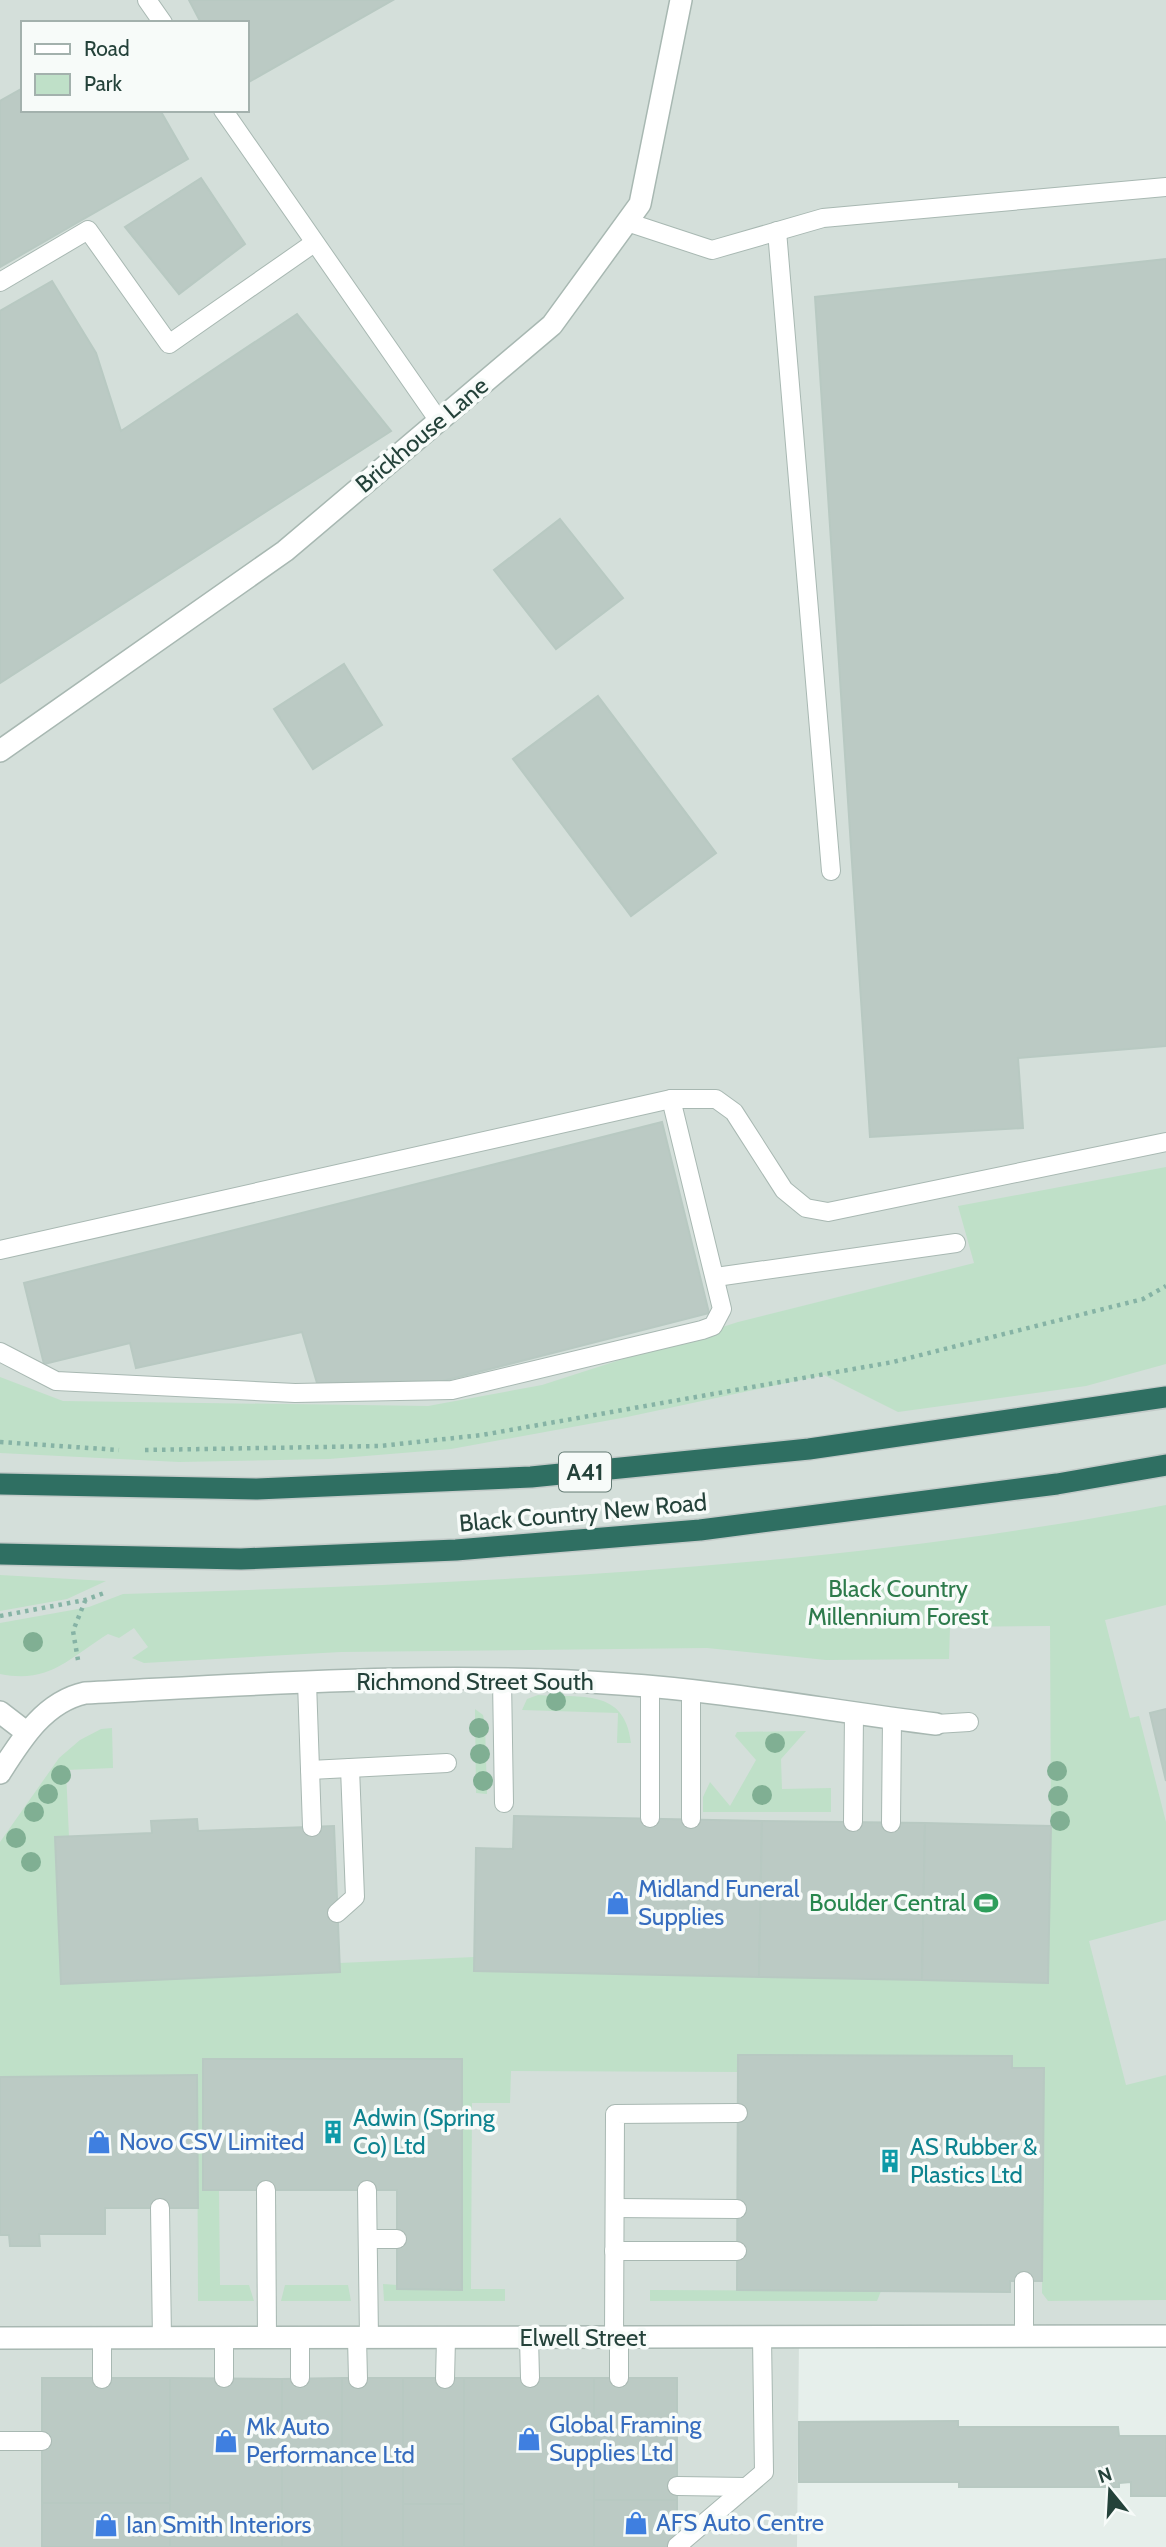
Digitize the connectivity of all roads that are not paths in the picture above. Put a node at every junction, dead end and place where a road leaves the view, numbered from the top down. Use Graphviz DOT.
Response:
graph roads {
  1 [pos="147,0"];
  2 [pos="681,0"];
  3 [pos="162,21"];
  4 [pos="224,112"];
  5 [pos="1166,187"];
  6 [pos="626,222"];
  7 [pos="777,231"];
  8 [pos="314,243"];
  9 [pos="0,282"];
  10 [pos="439,421"];
  11 [pos="0,751"];
  12 [pos="831,871"];
  13 [pos="671,1099"];
  14 [pos="1166,1142"];
  15 [pos="956,1243"];
  16 [pos="0,1250"];
  17 [pos="716,1278"];
  18 [pos="0,1352"];
  19 [pos="1166,1397"];
  20 [pos="1166,1465"];
  21 [pos="0,1484"];
  22 [pos="0,1554"];
  23 [pos="502,1680"];
  24 [pos="307,1682"];
  25 [pos="650,1688"];
  26 [pos="691,1693"];
  27 [pos="0,1712"];
  28 [pos="854,1713"];
  29 [pos="892,1719"];
  30 [pos="969,1722"];
  31 [pos="936,1724"];
  32 [pos="26,1732"];
  33 [pos="447,1763"];
  34 [pos="350,1768"];
  35 [pos="310,1770"];
  36 [pos="0,1773"];
  37 [pos="503,1803"];
  38 [pos="650,1818"];
  39 [pos="691,1819"];
  40 [pos="853,1822"];
  41 [pos="891,1822"];
  42 [pos="312,1827"];
  43 [pos="337,1913"];
  44 [pos="738,2113"];
  45 [pos="266,2190"];
  46 [pos="367,2190"];
  47 [pos="160,2208"];
  48 [pos="615,2208"];
  49 [pos="737,2209"];
  50 [pos="368,2239"];
  51 [pos="397,2239"];
  52 [pos="614,2251"];
  53 [pos="737,2251"];
  54 [pos="1024,2281"];
  55 [pos="1166,2336"];
  56 [pos="1024,2337"];
  57 [pos="0,2338"];
  58 [pos="267,2338"];
  59 [pos="300,2338"];
  60 [pos="363,2338"];
  61 [pos="529,2338"];
  62 [pos="617,2338"];
  63 [pos="762,2338"];
  64 [pos="102,2339"];
  65 [pos="162,2339"];
  66 [pos="224,2339"];
  67 [pos="446,2339"];
  68 [pos="224,2378"];
  69 [pos="300,2378"];
  70 [pos="446,2378"];
  71 [pos="530,2378"];
  72 [pos="619,2378"];
  73 [pos="102,2379"];
  74 [pos="358,2379"];
  75 [pos="0,2441"];
  76 [pos="43,2441"];
  77 [pos="677,2486"];
  78 [pos="746,2487"];
  79 [pos="677,2546"];
  1 -- 3 [label="lane"];
  2 -- 6 [label="street, Brickhouse Lane"];
  4 -- 8 [label="lane"];
  5 -- 7 [label="lane"];
  6 -- 7 [label="lane"];
  6 -- 10 [label="street, Brickhouse Lane"];
  7 -- 12 [label="lane"];
  8 -- 9 [label="lane"];
  8 -- 10 [label="lane"];
  10 -- 11 [label="street, Brickhouse Lane"];
  13 -- 14 [label="lane"];
  13 -- 16 [label="lane"];
  13 -- 17 [label="lane"];
  15 -- 17 [label="lane"];
  17 -- 18 [label="lane"];
  19 -- 21 [label="highway, Black Country New Road / A41"];
  20 -- 22 [label="highway, Black Country New Road"];
  23 -- 24 [label="street, Richmond Street South"];
  23 -- 25 [label="street, Richmond Street South"];
  23 -- 37 [label="lane"];
  24 -- 32 [label="street, Richmond Street South"];
  24 -- 35 [label="lane"];
  25 -- 26 [label="street, Richmond Street South"];
  25 -- 38 [label="lane"];
  26 -- 28 [label="street, Richmond Street South"];
  26 -- 39 [label="lane"];
  27 -- 32 [label="street"];
  28 -- 29 [label="street, Richmond Street South"];
  28 -- 40 [label="lane"];
  29 -- 31 [label="street, Richmond Street South"];
  29 -- 41 [label="lane"];
  30 -- 31 [label="lane"];
  32 -- 36 [label="street, Richmond Street South"];
  33 -- 34 [label="lane"];
  34 -- 35 [label="lane"];
  34 -- 43 [label="lane"];
  35 -- 42 [label="lane"];
  44 -- 48 [label="lane"];
  45 -- 58 [label="lane"];
  46 -- 50 [label="lane"];
  47 -- 65 [label="lane"];
  48 -- 49 [label="lane"];
  48 -- 52 [label="lane"];
  50 -- 51 [label="lane"];
  50 -- 60 [label="lane"];
  52 -- 53 [label="lane"];
  52 -- 62 [label="lane"];
  54 -- 56 [label="lane"];
  55 -- 56 [label="street, Elwell Street"];
  56 -- 63 [label="street, Elwell Street"];
  57 -- 64 [label="street, Elwell Street"];
  58 -- 59 [label="street, Elwell Street"];
  58 -- 66 [label="street, Elwell Street"];
  59 -- 60 [label="street, Elwell Street"];
  59 -- 69 [label="lane"];
  60 -- 67 [label="street, Elwell Street"];
  60 -- 74 [label="lane"];
  61 -- 62 [label="street, Elwell Street"];
  61 -- 67 [label="street, Elwell Street"];
  61 -- 71 [label="lane"];
  62 -- 63 [label="street, Elwell Street"];
  62 -- 72 [label="lane"];
  63 -- 78 [label="lane"];
  64 -- 65 [label="street, Elwell Street"];
  64 -- 73 [label="lane"];
  65 -- 66 [label="street, Elwell Street"];
  66 -- 68 [label="lane"];
  67 -- 70 [label="lane"];
  75 -- 76 [label="lane"];
  77 -- 78 [label="lane"];
  78 -- 79 [label="lane"];
}
